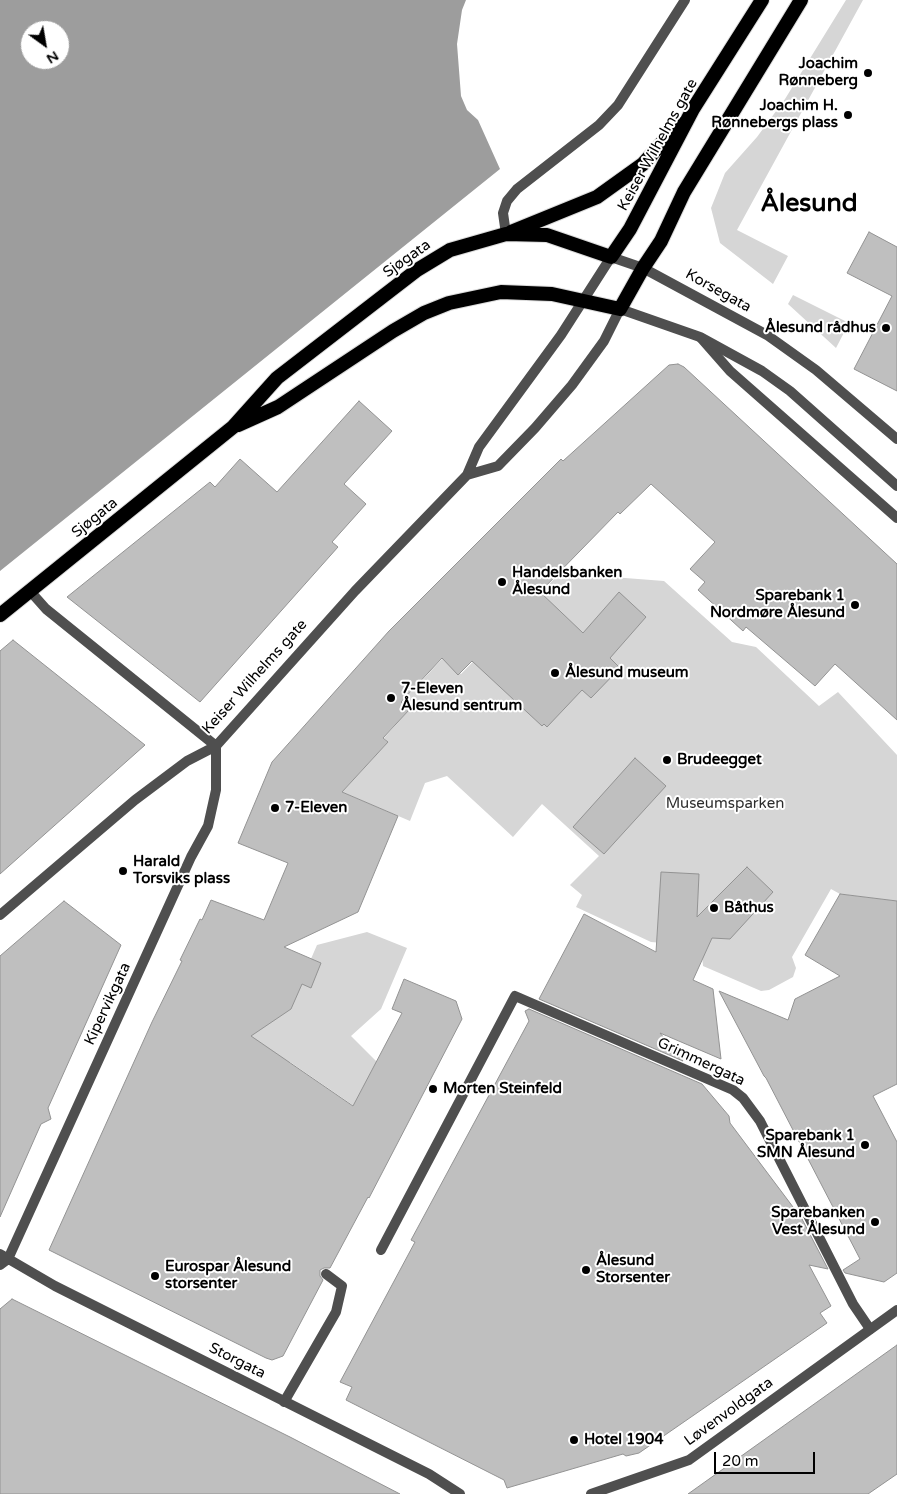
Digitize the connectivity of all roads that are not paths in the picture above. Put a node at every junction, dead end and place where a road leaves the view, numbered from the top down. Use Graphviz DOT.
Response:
graph roads {
  1 [pos="685,0"];
  2 [pos="762,0"];
  3 [pos="802,0"];
  4 [pos="693,109"];
  5 [pos="506,234"];
  6 [pos="611,257"];
  7 [pos="643,268"];
  8 [pos="584,301"];
  9 [pos="620,309"];
  10 [pos="700,337"];
  11 [pos="233,427"];
  12 [pos="897,439"];
  13 [pos="466,475"];
  14 [pos="897,486"];
  15 [pos="897,518"];
  16 [pos="30,590"];
  17 [pos="0,614"];
  18 [pos="216,746"];
  19 [pos="0,915"];
  20 [pos="381,1250"];
  21 [pos="3,1260"];
  22 [pos="326,1274"];
  23 [pos="897,1310"];
  24 [pos="870,1329"];
  25 [pos="284,1402"];
  26 [pos="460,1494"];
  27 [pos="591,1494"];
  1 -- 5 [label="street"];
  2 -- 4 [label="highway, Keiser Wilhelms gate"];
  3 -- 7 [label="highway"];
  4 -- 5 [label="highway"];
  4 -- 6 [label="highway, Keiser Wilhelms gate"];
  5 -- 6 [label="highway, Sjøgata"];
  5 -- 11 [label="highway, Sjøgata"];
  6 -- 7 [label="street, Korsegata"];
  6 -- 8 [label="street, Keiser Wilhelms gate"];
  7 -- 9 [label="highway"];
  7 -- 12 [label="street, Korsegata"];
  8 -- 9 [label="highway, Sjøgata"];
  8 -- 11 [label="highway, Sjøgata"];
  8 -- 13 [label="street, Keiser Wilhelms gate"];
  9 -- 10 [label="street"];
  9 -- 13 [label="street"];
  10 -- 14 [label="street"];
  10 -- 15 [label="street"];
  11 -- 16 [label="highway, Sjøgata"];
  13 -- 18 [label="street, Keiser Wilhelms gate"];
  16 -- 17 [label="highway, Sjøgata"];
  16 -- 18 [label="street"];
  18 -- 19 [label="street, Keiser Wilhelms gate"];
  18 -- 21 [label="street, Kipervikgata"];
  20 -- 24 [label="street, Grimmergata"];
  21 -- 25 [label="street, Storgata"];
  22 -- 25 [label="street"];
  23 -- 24 [label="street, Løvenvoldgata"];
  24 -- 27 [label="street, Løvenvoldgata"];
  25 -- 26 [label="street, Storgata"];
}
